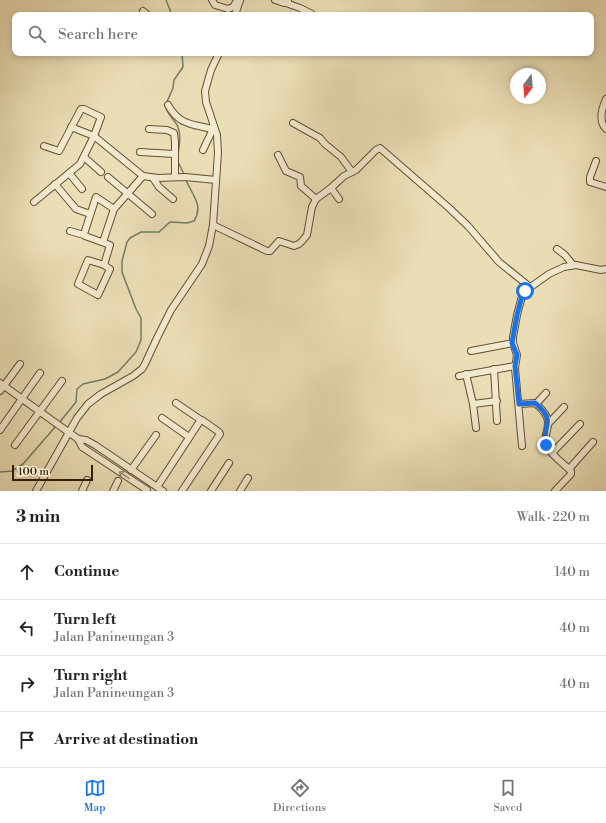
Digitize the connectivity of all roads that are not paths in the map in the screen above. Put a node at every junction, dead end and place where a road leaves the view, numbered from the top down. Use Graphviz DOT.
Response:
graph roads {
  1 [pos="212,0"];
  2 [pos="240,0"];
  3 [pos="275,0"];
  4 [pos="287,1"];
  5 [pos="235,12"];
  6 [pos="308,12"];
  7 [pos="218,56"];
  8 [pos="606,99"];
  9 [pos="168,105"];
  10 [pos="293,123"];
  11 [pos="71,127"];
  12 [pos="213,127"];
  13 [pos="149,129"];
  14 [pos="606,129"];
  15 [pos="94,136"];
  16 [pos="44,146"];
  17 [pos="203,150"];
  18 [pos="140,152"];
  19 [pos="174,154"];
  20 [pos="278,154"];
  21 [pos="84,157"];
  22 [pos="596,161"];
  23 [pos="101,172"];
  24 [pos="352,172"];
  25 [pos="69,173"];
  26 [pos="143,176"];
  27 [pos="108,177"];
  28 [pos="175,177"];
  29 [pos="152,178"];
  30 [pos="216,180"];
  31 [pos="55,184"];
  32 [pos="606,187"];
  33 [pos="331,188"];
  34 [pos="82,189"];
  35 [pos="127,193"];
  36 [pos="173,199"];
  37 [pos="316,199"];
  38 [pos="339,199"];
  39 [pos="34,202"];
  40 [pos="114,209"];
  41 [pos="90,214"];
  42 [pos="152,214"];
  43 [pos="213,225"];
  44 [pos="70,230"];
  45 [pos="84,235"];
  46 [pos="103,242"];
  47 [pos="557,250"];
  48 [pos="104,265"];
  49 [pos="573,265"];
  50 [pos="606,269"];
  51 [pos="530,287"];
  52 [pos="512,343"];
  53 [pos="471,351"];
  54 [pos="20,364"];
  55 [pos="515,366"];
  56 [pos="494,369"];
  57 [pos="40,373"];
  58 [pos="466,374"];
  59 [pos="459,376"];
  60 [pos="62,381"];
  61 [pos="2,384"];
  62 [pos="0,391"];
  63 [pos="546,393"];
  64 [pos="22,399"];
  65 [pos="497,401"];
  66 [pos="176,403"];
  67 [pos="473,404"];
  68 [pos="519,404"];
  69 [pos="536,404"];
  70 [pos="564,407"];
  71 [pos="40,412"];
  72 [pos="162,418"];
  73 [pos="201,420"];
  74 [pos="497,421"];
  75 [pos="548,424"];
  76 [pos="580,424"];
  77 [pos="476,428"];
  78 [pos="0,430"];
  79 [pos="69,433"];
  80 [pos="156,435"];
  81 [pos="189,437"];
  82 [pos="78,439"];
  83 [pos="593,442"];
  84 [pos="15,445"];
  85 [pos="522,446"];
  86 [pos="552,453"];
  87 [pos="107,454"];
  88 [pos="102,460"];
  89 [pos="230,463"];
  90 [pos="569,469"];
  91 [pos="131,470"];
  92 [pos="248,478"];
  93 [pos="87,480"];
  94 [pos="118,481"];
  95 [pos="154,485"];
  96 [pos="83,489"];
  97 [pos="214,490"];
  98 [pos="36,491"];
  99 [pos="91,491"];
  100 [pos="113,491"];
  101 [pos="147,491"];
  102 [pos="163,491"];
  103 [pos="182,491"];
  104 [pos="240,491"];
  105 [pos="555,491"];
  1 -- 2 [label="street"];
  2 -- 5 [label="street"];
  3 -- 4 [label="street"];
  4 -- 6 [label="street"];
  7 -- 12 [label="street"];
  8 -- 14 [label="street"];
  9 -- 12 [label="street"];
  10 -- 24 [label="street"];
  11 -- 15 [label="street"];
  11 -- 15 [label="street"];
  11 -- 16 [label="street"];
  12 -- 17 [label="street"];
  12 -- 30 [label="street"];
  13 -- 19 [label="street"];
  15 -- 21 [label="street"];
  15 -- 26 [label="street"];
  18 -- 19 [label="street"];
  19 -- 28 [label="street"];
  20 -- 37 [label="street"];
  21 -- 23 [label="street"];
  21 -- 25 [label="street"];
  22 -- 32 [label="street"];
  24 -- 33 [label="street"];
  24 -- 51 [label="street"];
  25 -- 31 [label="street"];
  25 -- 34 [label="street"];
  26 -- 29 [label="street"];
  26 -- 35 [label="street"];
  27 -- 35 [label="street"];
  28 -- 29 [label="street"];
  28 -- 30 [label="street"];
  29 -- 36 [label="street"];
  30 -- 43 [label="street"];
  31 -- 39 [label="street"];
  31 -- 41 [label="street"];
  33 -- 37 [label="street"];
  33 -- 38 [label="street"];
  35 -- 40 [label="street"];
  35 -- 42 [label="street"];
  37 -- 43 [label="street"];
  40 -- 41 [label="street"];
  40 -- 46 [label="street"];
  41 -- 45 [label="street"];
  43 -- 79 [label="street"];
  44 -- 45 [label="street"];
  45 -- 46 [label="street"];
  46 -- 48 [label="street"];
  47 -- 49 [label="street"];
  48 -- 48 [label="street"];
  49 -- 50 [label="street"];
  49 -- 51 [label="street"];
  51 -- 52 [label="street"];
  52 -- 53 [label="street"];
  52 -- 55 [label="street"];
  54 -- 61 [label="street"];
  55 -- 56 [label="street"];
  55 -- 68 [label="street"];
  56 -- 58 [label="street"];
  56 -- 65 [label="street"];
  57 -- 64 [label="street"];
  58 -- 59 [label="street"];
  58 -- 67 [label="street"];
  60 -- 71 [label="street"];
  61 -- 62 [label="street"];
  61 -- 64 [label="street"];
  63 -- 69 [label="street"];
  64 -- 71 [label="street"];
  64 -- 78 [label="street"];
  65 -- 67 [label="street"];
  65 -- 74 [label="street"];
  66 -- 73 [label="street"];
  67 -- 77 [label="street"];
  68 -- 69 [label="street"];
  68 -- 85 [label="street"];
  69 -- 75 [label="street"];
  70 -- 75 [label="street"];
  71 -- 79 [label="street"];
  71 -- 84 [label="street"];
  72 -- 81 [label="street"];
  73 -- 81 [label="street"];
  73 -- 103 [label="street"];
  75 -- 86 [label="street"];
  76 -- 86 [label="street"];
  79 -- 82 [label="street"];
  79 -- 98 [label="street"];
  80 -- 91 [label="street"];
  81 -- 95 [label="street"];
  82 -- 87 [label="street"];
  82 -- 88 [label="street"];
  83 -- 90 [label="street"];
  86 -- 90 [label="street"];
  87 -- 88 [label="street"];
  87 -- 91 [label="street"];
  101 -- 88 [label="street, one-way"];
  89 -- 97 [label="street"];
  90 -- 105 [label="street"];
  91 -- 95 [label="street"];
  92 -- 104 [label="street"];
  93 -- 96 [label="street"];
  94 -- 100 [label="street"];
  95 -- 101 [label="street"];
  95 -- 102 [label="street"];
  96 -- 99 [label="street"];
}
